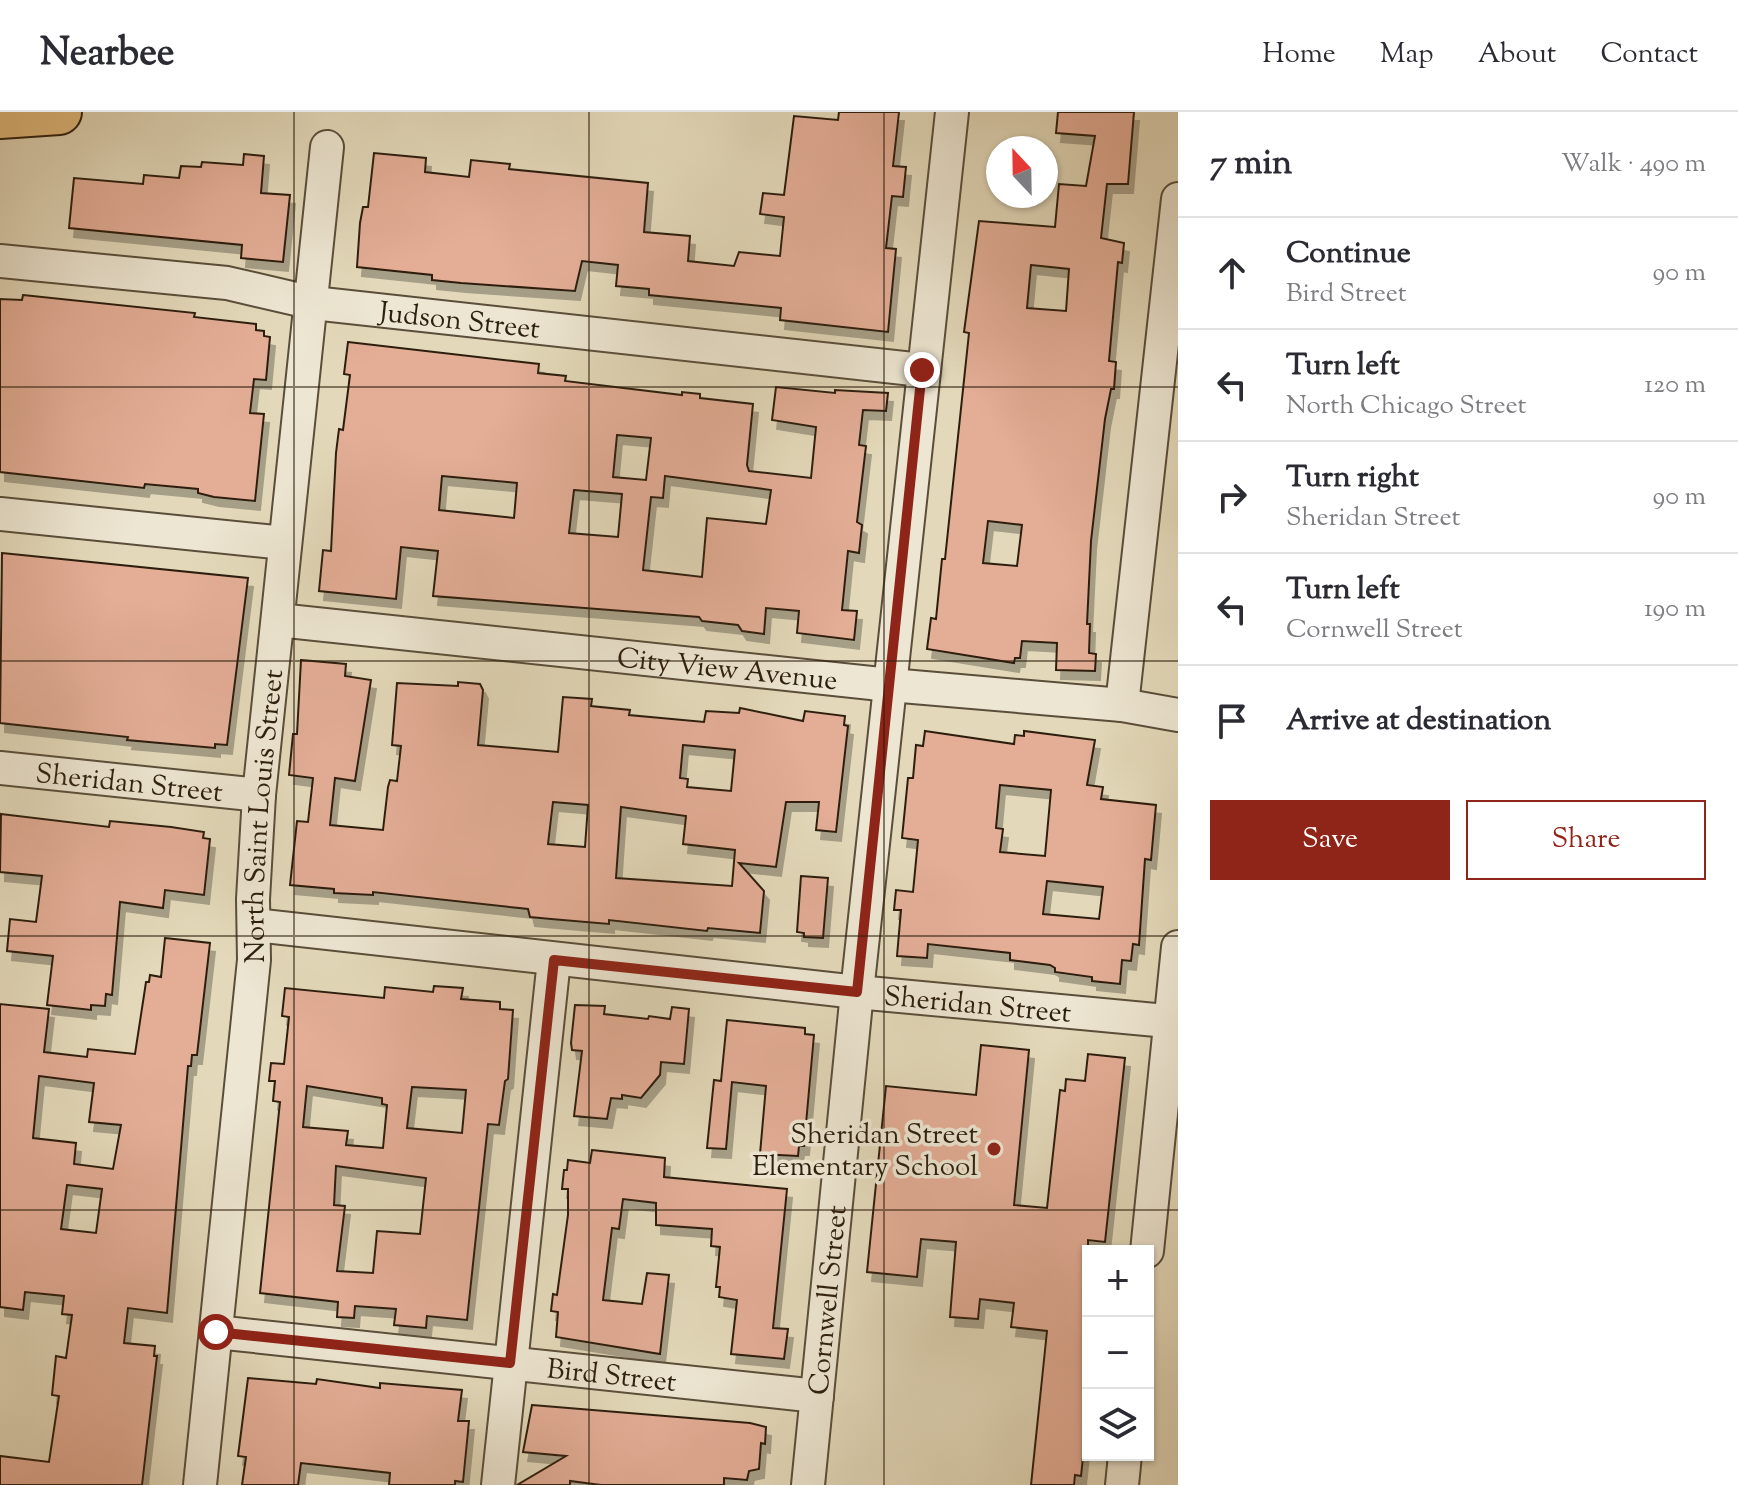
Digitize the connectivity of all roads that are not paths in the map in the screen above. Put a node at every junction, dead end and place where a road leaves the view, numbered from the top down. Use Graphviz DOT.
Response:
graph roads {
  1 [pos="59,112"];
  2 [pos="952,112"];
  3 [pos="0,116"];
  4 [pos="327,147"];
  5 [pos="1178,199"];
  6 [pos="0,261"];
  7 [pos="313,303"];
  8 [pos="922,370"];
  9 [pos="0,514"];
  10 [pos="285,543"];
  11 [pos="278,620"];
  12 [pos="890,685"];
  13 [pos="1122,705"];
  14 [pos="1178,715"];
  15 [pos="0,768"];
  16 [pos="259,795"];
  17 [pos="254,925"];
  18 [pos="1178,947"];
  19 [pos="554,960"];
  20 [pos="857,992"];
  21 [pos="1174,1022"];
  22 [pos="1148,1245"];
  23 [pos="216,1332"];
  24 [pos="510,1363"];
  25 [pos="817,1396"];
  26 [pos="1124,1461"];
  27 [pos="200,1485"];
  28 [pos="498,1485"];
  29 [pos="808,1485"];
  30 [pos="1122,1485"];
  1 -- 3 [label="highway"];
  2 -- 8 [label="street, Cornwell Street"];
  4 -- 7 [label="street, North Saint Louis Street"];
  5 -- 13 [label="street"];
  6 -- 7 [label="street, Judson Street"];
  7 -- 8 [label="street, Judson Street"];
  7 -- 10 [label="street, North Saint Louis Street"];
  8 -- 12 [label="street, Cornwell Street"];
  9 -- 10 [label="street"];
  10 -- 11 [label="street, North Saint Louis Street"];
  11 -- 12 [label="street, City View Avenue"];
  11 -- 16 [label="street, North Saint Louis Street"];
  12 -- 13 [label="street, City View Avenue"];
  12 -- 20 [label="street, Cornwell Street"];
  13 -- 14 [label="street, City View Avenue"];
  15 -- 16 [label="street, Sheridan Street"];
  16 -- 17 [label="street, North Saint Louis Street"];
  17 -- 19 [label="street, Sheridan Street"];
  17 -- 23 [label="street, North Saint Louis Street"];
  18 -- 21 [label="street"];
  19 -- 20 [label="street, Sheridan Street"];
  19 -- 24 [label="street"];
  20 -- 21 [label="street, Sheridan Street"];
  20 -- 25 [label="street, Cornwell Street"];
  21 -- 22 [label="street"];
  23 -- 24 [label="street, Bird Street"];
  23 -- 27 [label="street, North Saint Louis Street"];
  24 -- 25 [label="street, Bird Street"];
  24 -- 28 [label="street"];
  25 -- 29 [label="street, Cornwell Street"];
  26 -- 30 [label="street"];
}
